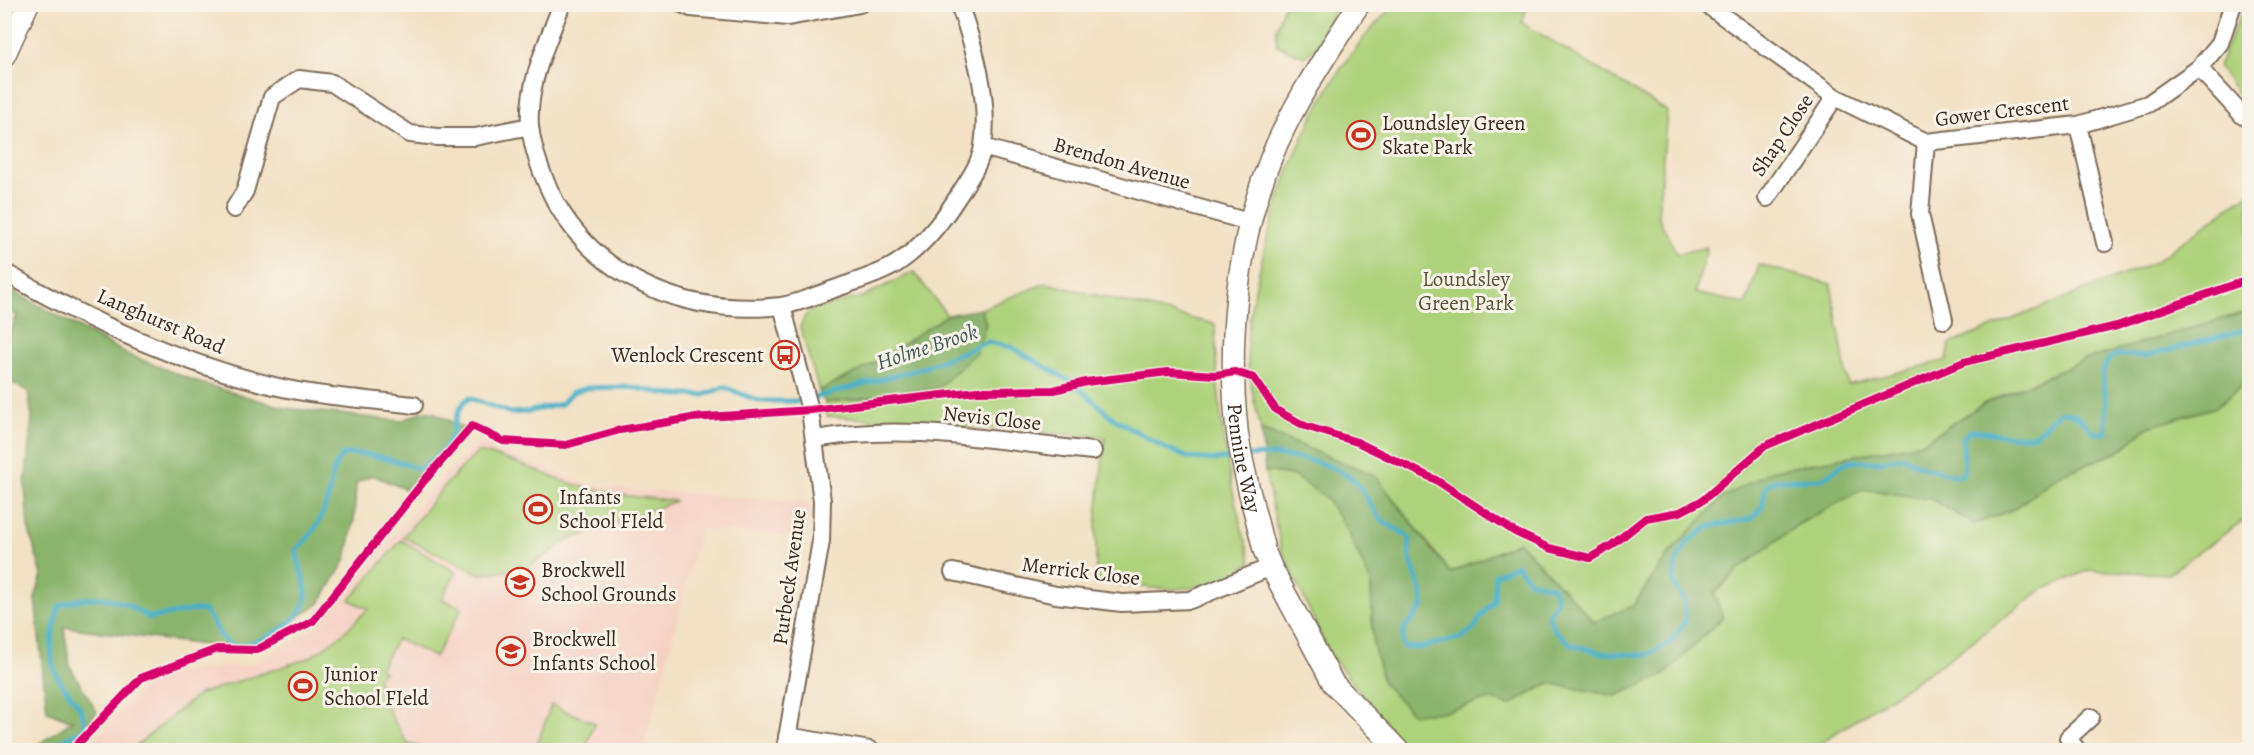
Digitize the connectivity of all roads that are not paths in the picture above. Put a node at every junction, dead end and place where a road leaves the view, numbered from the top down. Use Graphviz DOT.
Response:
graph roads {
  1 [pos="28,4"];
  2 [pos="562,4"];
  3 [pos="682,4"];
  4 [pos="860,4"];
  5 [pos="959,4"];
  6 [pos="1359,4"];
  7 [pos="1706,4"];
  8 [pos="2233,4"];
  9 [pos="1727,10"];
  10 [pos="4,56"];
  11 [pos="2199,68"];
  12 [pos="1835,97"];
  13 [pos="2243,116"];
  14 [pos="2078,125"];
  15 [pos="530,126"];
  16 [pos="1926,142"];
  17 [pos="983,147"];
  18 [pos="1767,198"];
  19 [pos="234,209"];
  20 [pos="1249,222"];
  21 [pos="2105,243"];
  22 [pos="4,272"];
  23 [pos="782,306"];
  24 [pos="1944,320"];
  25 [pos="414,405"];
  26 [pos="815,439"];
  27 [pos="1093,452"];
  28 [pos="1271,567"];
  29 [pos="953,572"];
  30 [pos="2091,717"];
  31 [pos="786,743"];
  32 [pos="870,750"];
  33 [pos="1398,750"];
  34 [pos="2077,750"];
  1 -- 10 [label="street"];
  2 -- 15 [label="street"];
  3 -- 4 [label="street"];
  5 -- 17 [label="street"];
  6 -- 20 [label="street, Pennine Way"];
  7 -- 9 [label="street, Gower Crescent"];
  8 -- 11 [label="street, Gower Crescent"];
  9 -- 12 [label="street, Gower Crescent"];
  11 -- 13 [label="street"];
  11 -- 14 [label="street, Gower Crescent"];
  12 -- 16 [label="street, Gower Crescent"];
  12 -- 18 [label="street, Shap Close"];
  14 -- 16 [label="street, Gower Crescent"];
  14 -- 21 [label="street"];
  15 -- 19 [label="street"];
  15 -- 23 [label="street"];
  16 -- 24 [label="street"];
  17 -- 20 [label="street, Brendon Avenue"];
  17 -- 23 [label="street"];
  20 -- 28 [label="street, Pennine Way"];
  22 -- 25 [label="street, Langhurst Road"];
  23 -- 26 [label="street, Purbeck Avenue"];
  26 -- 27 [label="street, Nevis Close"];
  26 -- 31 [label="street, Purbeck Avenue"];
  28 -- 29 [label="street, Merrick Close"];
  28 -- 33 [label="street, Pennine Way"];
  30 -- 34 [label="street"];
  31 -- 32 [label="street"];
}
